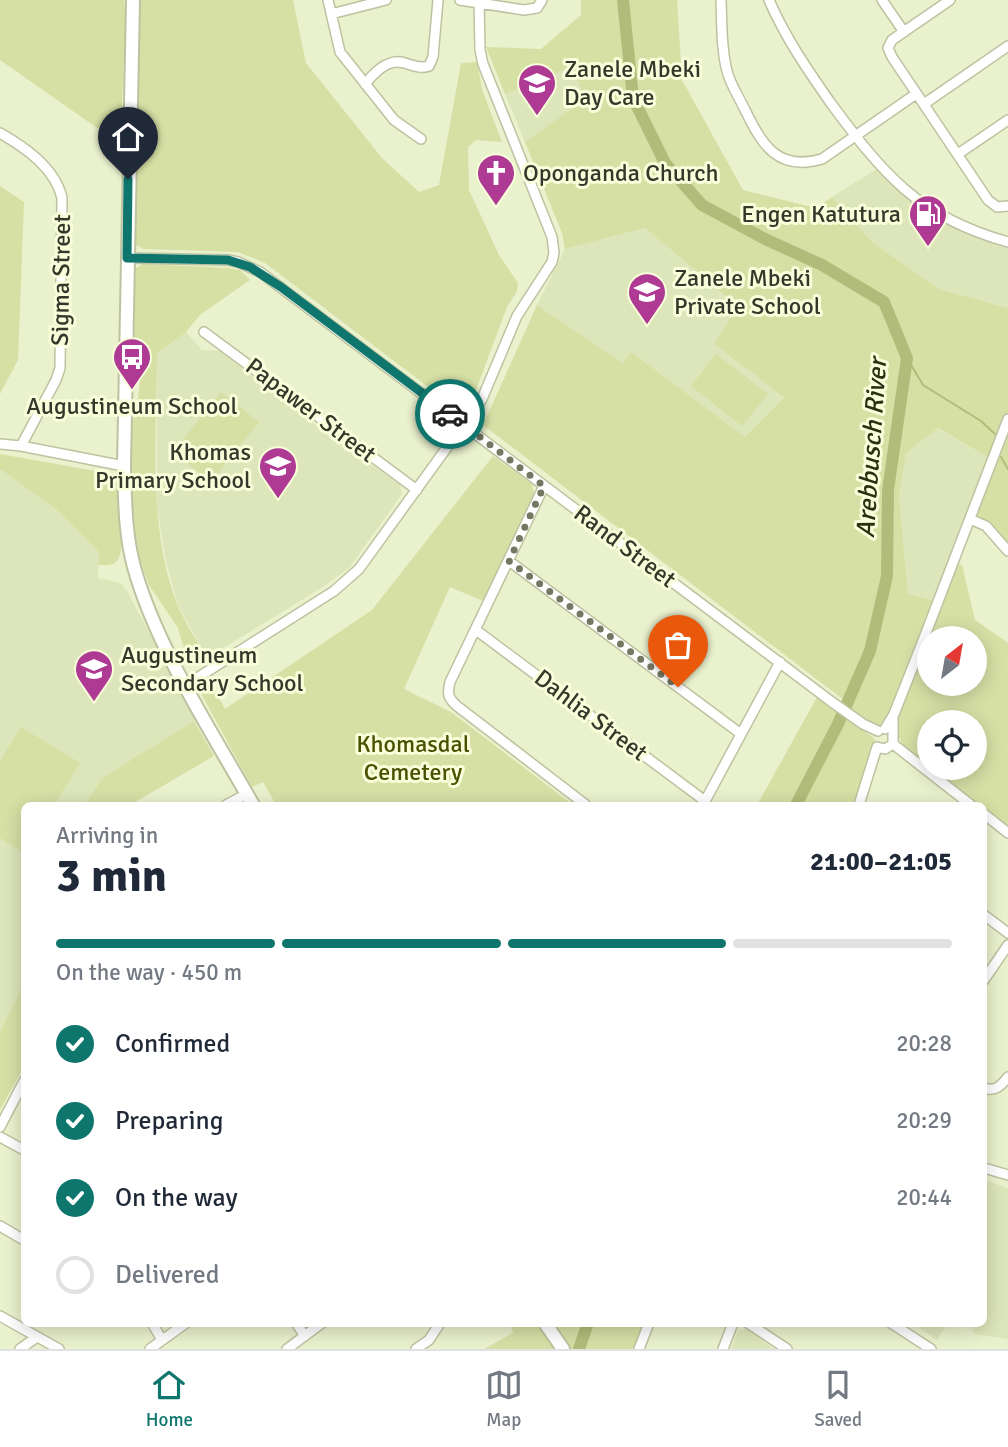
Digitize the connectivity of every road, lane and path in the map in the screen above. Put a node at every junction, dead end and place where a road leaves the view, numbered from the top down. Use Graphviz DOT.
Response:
graph roads {
  1 [pos="133,0"];
  2 [pos="328,0"];
  3 [pos="386,0"];
  4 [pos="438,0"];
  5 [pos="460,0"];
  6 [pos="542,0"];
  7 [pos="721,0"];
  8 [pos="769,0"];
  9 [pos="882,0"];
  10 [pos="950,0"];
  11 [pos="479,1"];
  12 [pos="331,14"];
  13 [pos="904,32"];
  14 [pos="1008,46"];
  15 [pos="365,84"];
  16 [pos="916,94"];
  17 [pos="924,104"];
  18 [pos="1008,120"];
  19 [pos="0,133"];
  20 [pos="855,135"];
  21 [pos="421,139"];
  22 [pos="958,154"];
  23 [pos="1008,206"];
  24 [pos="1008,240"];
  25 [pos="127,258"];
  26 [pos="204,332"];
  27 [pos="1008,419"];
  28 [pos="465,426"];
  29 [pos="0,444"];
  30 [pos="21,446"];
  31 [pos="124,467"];
  32 [pos="544,486"];
  33 [pos="417,490"];
  34 [pos="970,519"];
  35 [pos="1008,551"];
  36 [pos="509,561"];
  37 [pos="476,630"];
  38 [pos="780,662"];
  39 [pos="186,685"];
  40 [pos="741,734"];
  41 [pos="884,740"];
  42 [pos="250,800"];
  43 [pos="582,802"];
  44 [pos="703,802"];
  45 [pos="705,802"];
  46 [pos="860,802"];
  47 [pos="967,802"];
  48 [pos="987,816"];
  49 [pos="1008,833"];
  50 [pos="987,917"];
  51 [pos="1008,933"];
  52 [pos="1008,946"];
  53 [pos="987,976"];
  54 [pos="1008,1077"];
  55 [pos="21,1087"];
  56 [pos="987,1088"];
  57 [pos="0,1127"];
  58 [pos="0,1137"];
  59 [pos="21,1148"];
  60 [pos="987,1169"];
  61 [pos="1008,1175"];
  62 [pos="0,1226"];
  63 [pos="21,1238"];
  64 [pos="0,1316"];
  65 [pos="154,1327"];
  66 [pos="180,1327"];
  67 [pos="299,1327"];
  68 [pos="314,1327"];
  69 [pos="437,1327"];
  70 [pos="548,1327"];
  71 [pos="647,1327"];
  72 [pos="731,1327"];
  73 [pos="754,1327"];
  74 [pos="897,1327"];
  75 [pos="305,1335"];
  76 [pos="37,1336"];
  77 [pos="162,1340"];
  78 [pos="20,1349"];
  79 [pos="59,1349"];
  80 [pos="150,1349"];
  81 [pos="287,1349"];
  82 [pos="416,1349"];
  83 [pos="564,1349"];
  84 [pos="639,1349"];
  85 [pos="723,1349"];
  86 [pos="787,1349"];
  87 [pos="930,1349"];
  1 -- 25 [label="main road"];
  2 -- 12 [label="street"];
  3 -- 12 [label="street"];
  4 -- 15 [label="street"];
  5 -- 11 [label="street"];
  6 -- 11 [label="street"];
  7 -- 20 [label="street"];
  8 -- 20 [label="street"];
  9 -- 13 [label="street"];
  10 -- 13 [label="street"];
  11 -- 28 [label="street"];
  12 -- 15 [label="street"];
  13 -- 16 [label="street"];
  14 -- 17 [label="street"];
  15 -- 21 [label="street"];
  16 -- 17 [label="street"];
  16 -- 20 [label="street"];
  17 -- 22 [label="street"];
  18 -- 22 [label="street"];
  19 -- 30 [label="street, Sigma Street"];
  20 -- 24 [label="street"];
  22 -- 23 [label="street"];
  25 -- 28 [label="street, Rand Street"];
  25 -- 31 [label="main road"];
  26 -- 33 [label="street, Papawer Street"];
  27 -- 34 [label="street"];
  28 -- 32 [label="street, Rand Street"];
  28 -- 33 [label="street"];
  29 -- 30 [label="street"];
  30 -- 31 [label="street"];
  31 -- 39 [label="main road"];
  32 -- 36 [label="street"];
  32 -- 38 [label="street, Rand Street"];
  33 -- 39 [label="street"];
  34 -- 35 [label="street"];
  34 -- 41 [label="street"];
  36 -- 37 [label="street"];
  36 -- 40 [label="street"];
  37 -- 43 [label="street"];
  37 -- 44 [label="street, Dahlia Street"];
  38 -- 40 [label="street"];
  38 -- 41 [label="street, Rand Street"];
  39 -- 42 [label="main road"];
  40 -- 45 [label="street"];
  41 -- 46 [label="street"];
  41 -- 47 [label="street, Rand Street"];
  48 -- 49 [label="street"];
  50 -- 51 [label="street"];
  52 -- 53 [label="street"];
  54 -- 56 [label="street"];
  55 -- 57 [label="street"];
  58 -- 59 [label="street"];
  60 -- 61 [label="street"];
  62 -- 63 [label="street"];
  64 -- 76 [label="street"];
  65 -- 77 [label="street"];
  66 -- 77 [label="street"];
  67 -- 75 [label="street"];
  68 -- 75 [label="street"];
  69 -- 82 [label="street"];
  70 -- 83 [label="main road"];
  71 -- 84 [label="street"];
  72 -- 85 [label="street"];
  73 -- 86 [label="street"];
  74 -- 87 [label="street"];
  75 -- 81 [label="street"];
  76 -- 78 [label="street"];
  76 -- 79 [label="street"];
  77 -- 80 [label="street"];
}
